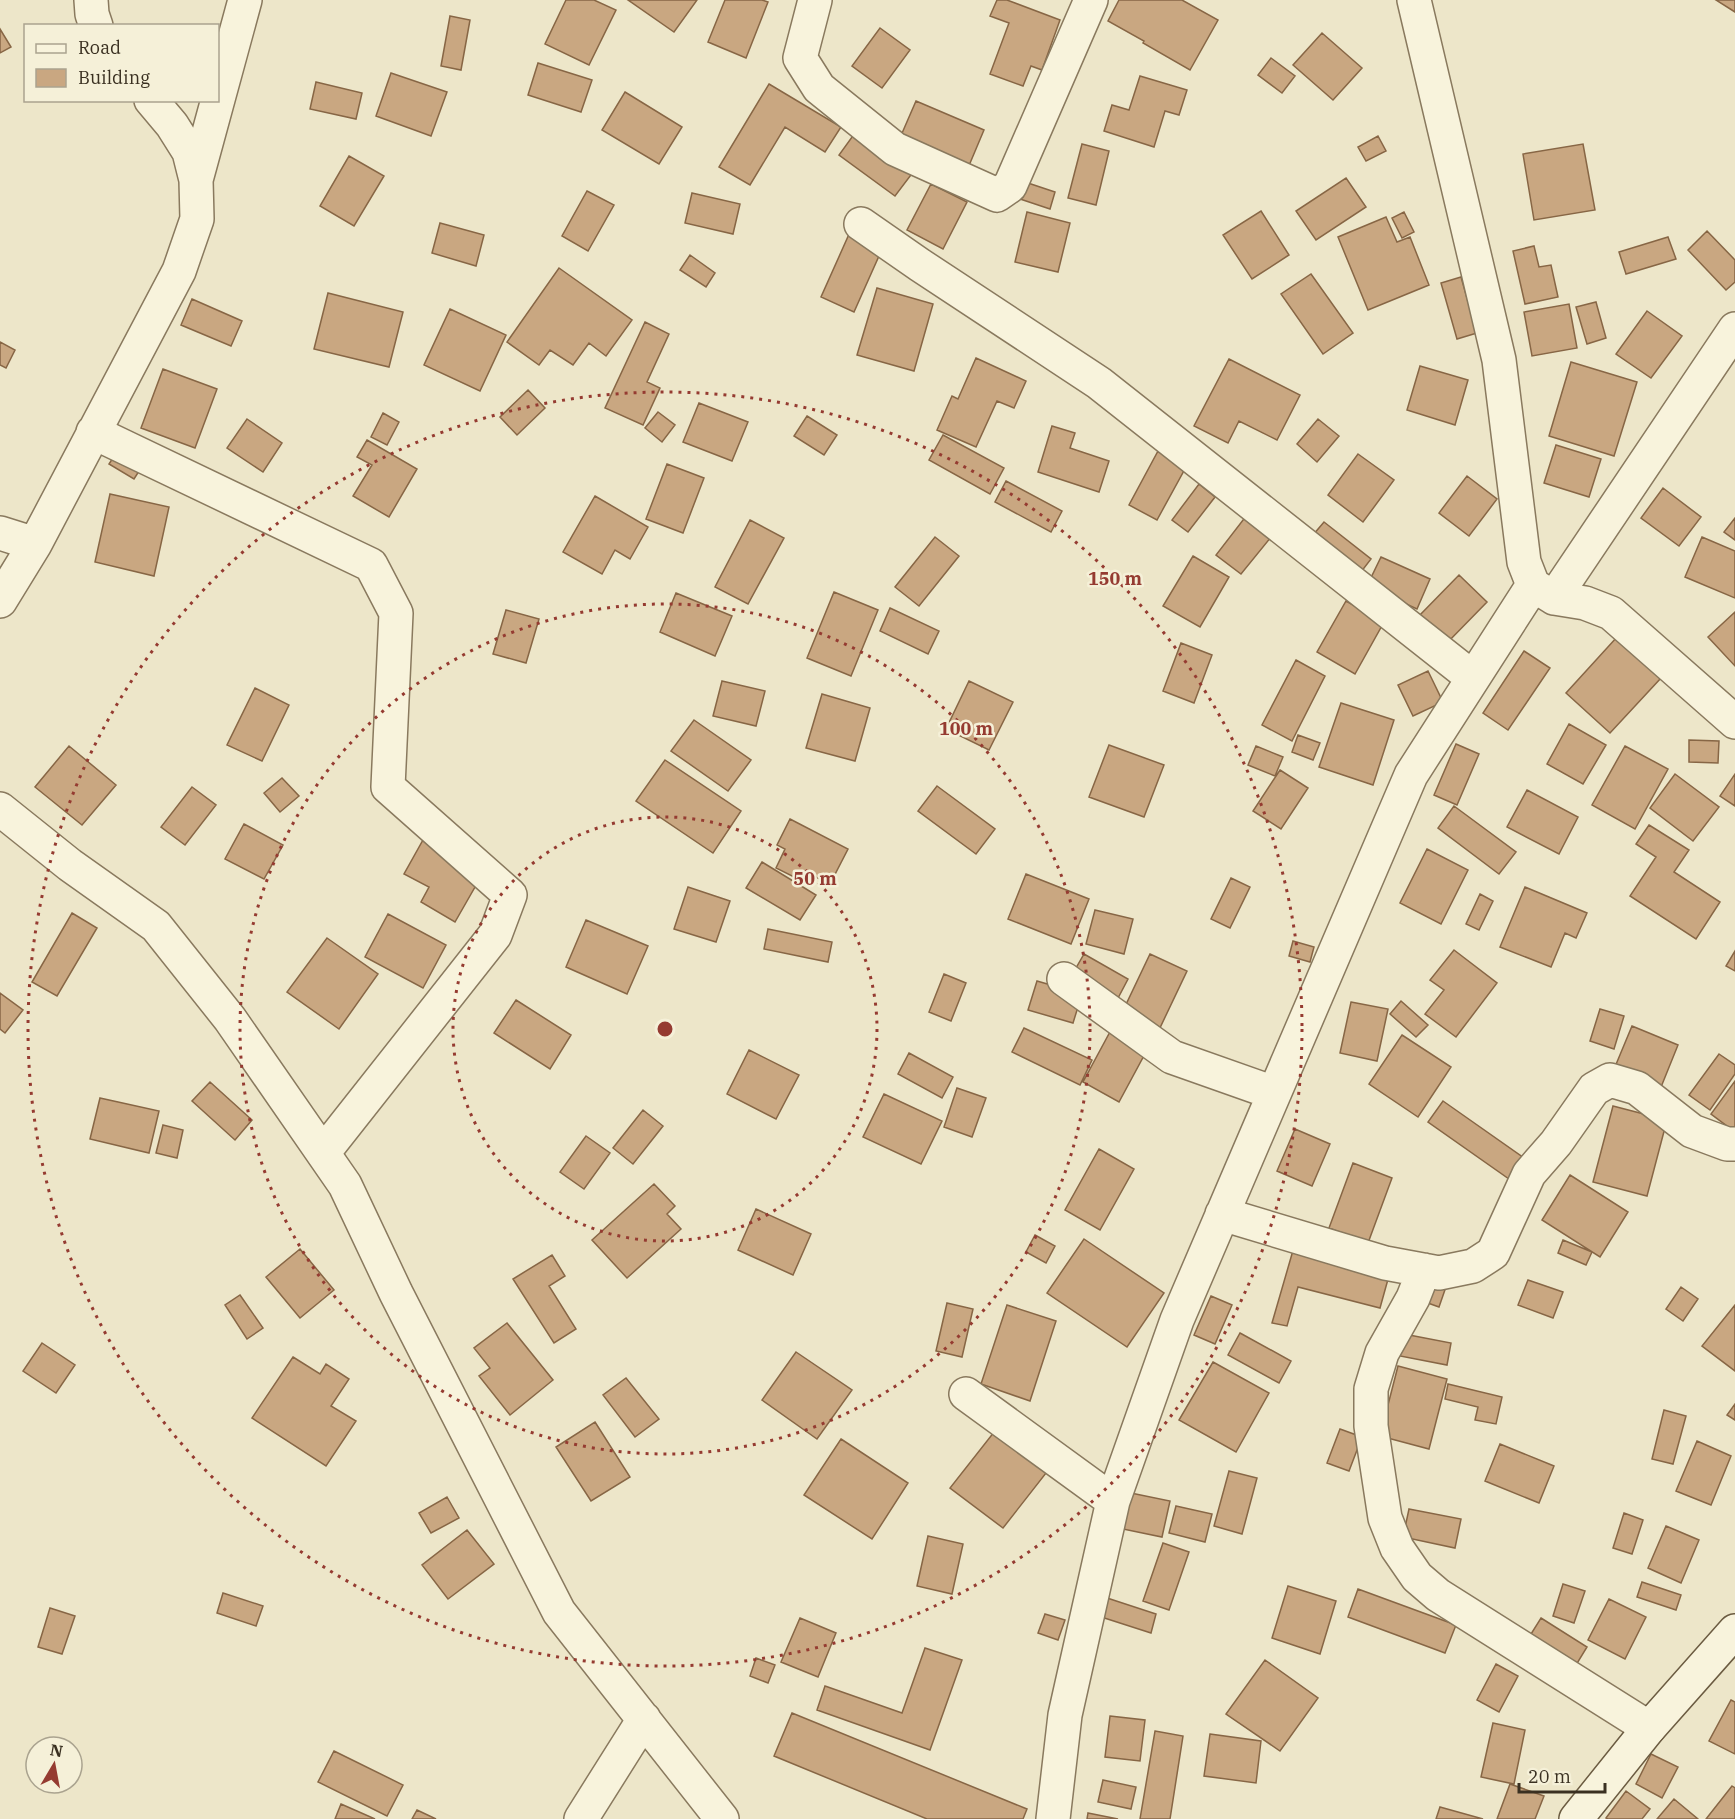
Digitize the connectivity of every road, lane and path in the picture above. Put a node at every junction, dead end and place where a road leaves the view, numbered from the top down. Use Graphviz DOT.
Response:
graph roads {
  1 [pos="91,0"];
  2 [pos="245,0"];
  3 [pos="815,0"];
  4 [pos="1091,0"];
  5 [pos="1414,0"];
  6 [pos="95,24"];
  7 [pos="219,96"];
  8 [pos="153,102"];
  9 [pos="217,102"];
  10 [pos="196,180"];
  11 [pos="861,224"];
  12 [pos="1735,328"];
  13 [pos="93,432"];
  14 [pos="0,532"];
  15 [pos="35,544"];
  16 [pos="1544,591"];
  17 [pos="0,601"];
  18 [pos="1473,678"];
  19 [pos="1735,722"];
  20 [pos="0,809"];
  21 [pos="1064,979"];
  22 [pos="1274,1093"];
  23 [pos="1735,1144"];
  24 [pos="323,1153"];
  25 [pos="1222,1214"];
  26 [pos="1424,1270"];
  27 [pos="966,1394"];
  28 [pos="1113,1501"];
  29 [pos="1735,1631"];
  30 [pos="644,1719"];
  31 [pos="1648,1728"];
  32 [pos="581,1819"];
  33 [pos="722,1819"];
  34 [pos="1053,1819"];
  35 [pos="1575,1819"];
  1 -- 6 [label="street"];
  2 -- 7 [label="street"];
  3 -- 4 [label="street"];
  5 -- 16 [label="street"];
  8 -- 10 [label="street"];
  9 -- 10 [label="street"];
  10 -- 13 [label="street"];
  11 -- 18 [label="street"];
  12 -- 16 [label="street"];
  13 -- 15 [label="street"];
  13 -- 24 [label="street"];
  14 -- 15 [label="street"];
  15 -- 17 [label="street"];
  16 -- 18 [label="street"];
  16 -- 19 [label="street"];
  18 -- 22 [label="street"];
  20 -- 24 [label="street"];
  21 -- 22 [label="street"];
  22 -- 25 [label="street"];
  23 -- 26 [label="street"];
  24 -- 30 [label="street"];
  25 -- 26 [label="street"];
  25 -- 28 [label="street"];
  26 -- 31 [label="street"];
  27 -- 28 [label="street"];
  28 -- 34 [label="street"];
  29 -- 31 [label="street"];
  30 -- 32 [label="street"];
  30 -- 33 [label="street"];
  31 -- 35 [label="street"];
}
